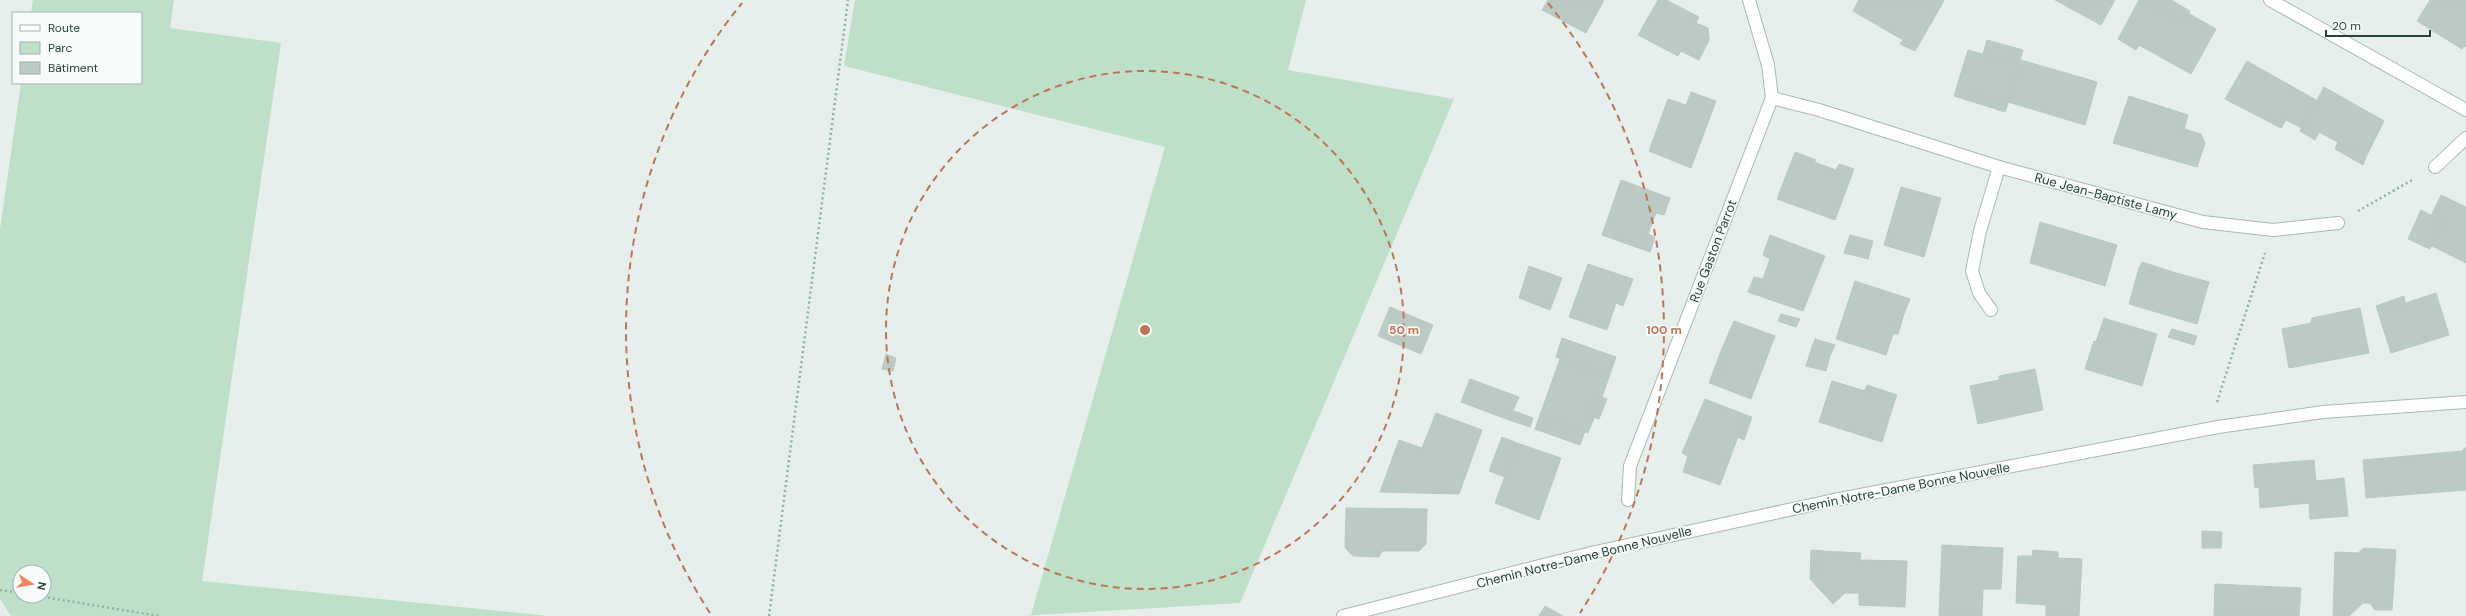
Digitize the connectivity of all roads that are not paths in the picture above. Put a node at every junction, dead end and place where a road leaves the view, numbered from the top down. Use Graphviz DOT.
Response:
graph roads {
  1 [pos="1749,0"];
  2 [pos="2270,0"];
  3 [pos="1772,98"];
  4 [pos="2466,110"];
  5 [pos="2466,138"];
  6 [pos="2435,166"];
  7 [pos="1999,167"];
  8 [pos="2338,223"];
  9 [pos="1991,310"];
  10 [pos="2466,402"];
  11 [pos="1628,500"];
  12 [pos="1342,616"];
  1 -- 3 [label="street, Rue Gaston Parrot"];
  2 -- 4 [label="street"];
  3 -- 7 [label="street, Rue Jean-Baptiste Lamy"];
  3 -- 11 [label="street, Rue Gaston Parrot"];
  5 -- 6 [label="street"];
  7 -- 8 [label="street, Rue Jean-Baptiste Lamy"];
  7 -- 9 [label="street"];
  10 -- 12 [label="street, Chemin Notre-Dame Bonne Nouvelle"];
}
